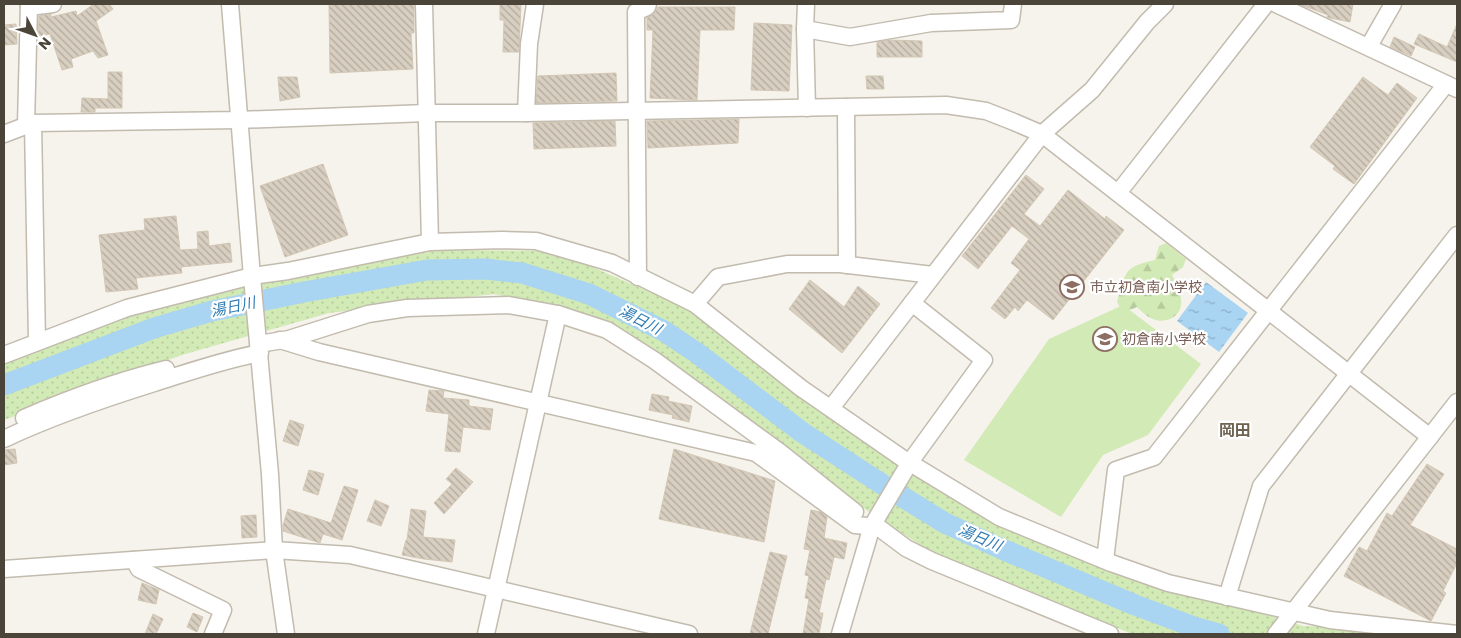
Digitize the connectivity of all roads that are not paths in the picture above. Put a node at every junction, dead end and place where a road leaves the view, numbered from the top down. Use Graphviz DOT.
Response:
graph roads {
  1 [pos="53,4"];
  2 [pos="230,4"];
  3 [pos="424,4"];
  4 [pos="535,4"];
  5 [pos="648,4"];
  6 [pos="806,4"];
  7 [pos="1013,4"];
  8 [pos="1165,4"];
  9 [pos="1266,4"];
  10 [pos="1276,4"];
  11 [pos="1394,4"];
  12 [pos="29,6"];
  13 [pos="805,29"];
  14 [pos="1369,46"];
  15 [pos="1452,86"];
  16 [pos="846,107"];
  17 [pos="807,108"];
  18 [pos="637,111"];
  19 [pos="427,113"];
  20 [pos="526,113"];
  21 [pos="239,120"];
  22 [pos="30,124"];
  23 [pos="4,134"];
  24 [pos="1042,134"];
  25 [pos="1118,193"];
  26 [pos="1457,235"];
  27 [pos="430,242"];
  28 [pos="847,265"];
  29 [pos="933,275"];
  30 [pos="252,277"];
  31 [pos="638,277"];
  32 [pos="695,304"];
  33 [pos="912,304"];
  34 [pos="1268,311"];
  35 [pos="558,314"];
  36 [pos="280,340"];
  37 [pos="37,342"];
  38 [pos="259,347"];
  39 [pos="4,356"];
  40 [pos="205,367"];
  41 [pos="1349,374"];
  42 [pos="538,402"];
  43 [pos="1457,402"];
  44 [pos="831,408"];
  45 [pos="4,428"];
  46 [pos="1430,437"];
  47 [pos="4,439"];
  48 [pos="908,465"];
  49 [pos="874,523"];
  50 [pos="274,550"];
  51 [pos="134,560"];
  52 [pos="1105,560"];
  53 [pos="4,569"];
  54 [pos="495,590"];
  55 [pos="1227,597"];
  56 [pos="1292,614"];
  57 [pos="213,634"];
  58 [pos="286,634"];
  59 [pos="486,634"];
  60 [pos="689,634"];
  61 [pos="840,634"];
  62 [pos="1110,634"];
  63 [pos="1276,634"];
  64 [pos="1457,634"];
  1 -- 12 [label="street"];
  2 -- 21 [label="street"];
  3 -- 19 [label="street"];
  4 -- 20 [label="street"];
  5 -- 18 [label="street"];
  6 -- 13 [label="street"];
  7 -- 13 [label="street"];
  8 -- 24 [label="street"];
  9 -- 25 [label="street"];
  10 -- 14 [label="street"];
  11 -- 14 [label="street"];
  12 -- 22 [label="street"];
  13 -- 17 [label="street"];
  14 -- 15 [label="street"];
  15 -- 34 [label="street"];
  16 -- 17 [label="street"];
  16 -- 24 [label="street"];
  16 -- 28 [label="street"];
  17 -- 18 [label="street"];
  18 -- 20 [label="street"];
  18 -- 31 [label="street"];
  19 -- 20 [label="street"];
  19 -- 21 [label="street"];
  19 -- 27 [label="street"];
  21 -- 22 [label="street"];
  21 -- 30 [label="street"];
  22 -- 23 [label="street"];
  22 -- 37 [label="street"];
  24 -- 25 [label="street"];
  24 -- 29 [label="street"];
  25 -- 34 [label="street"];
  26 -- 41 [label="street"];
  27 -- 30 [label="street"];
  27 -- 31 [label="street"];
  28 -- 29 [label="street"];
  28 -- 32 [label="street"];
  29 -- 33 [label="street"];
  30 -- 37 [label="street"];
  30 -- 38 [label="street"];
  31 -- 32 [label="street"];
  32 -- 44 [label="street"];
  33 -- 44 [label="street"];
  33 -- 48 [label="street"];
  34 -- 41 [label="street"];
  34 -- 52 [label="street"];
  35 -- 36 [label="street"];
  35 -- 42 [label="street"];
  35 -- 49 [label="street"];
  36 -- 38 [label="street"];
  36 -- 42 [label="street"];
  37 -- 39 [label="street"];
  38 -- 40 [label="street"];
  38 -- 50 [label="street"];
  40 -- 45 [label="street"];
  40 -- 47 [label="street"];
  41 -- 46 [label="street"];
  41 -- 55 [label="street"];
  42 -- 49 [label="street"];
  42 -- 54 [label="street"];
  43 -- 46 [label="street"];
  44 -- 48 [label="street"];
  46 -- 56 [label="street"];
  48 -- 49 [label="street"];
  48 -- 52 [label="street"];
  49 -- 61 [label="street"];
  49 -- 62 [label="street"];
  50 -- 51 [label="street"];
  50 -- 54 [label="street"];
  50 -- 58 [label="street"];
  51 -- 53 [label="street"];
  51 -- 57 [label="street"];
  52 -- 55 [label="street"];
  54 -- 59 [label="street"];
  54 -- 60 [label="street"];
  55 -- 56 [label="street"];
  56 -- 63 [label="street"];
  56 -- 64 [label="street"];
}
